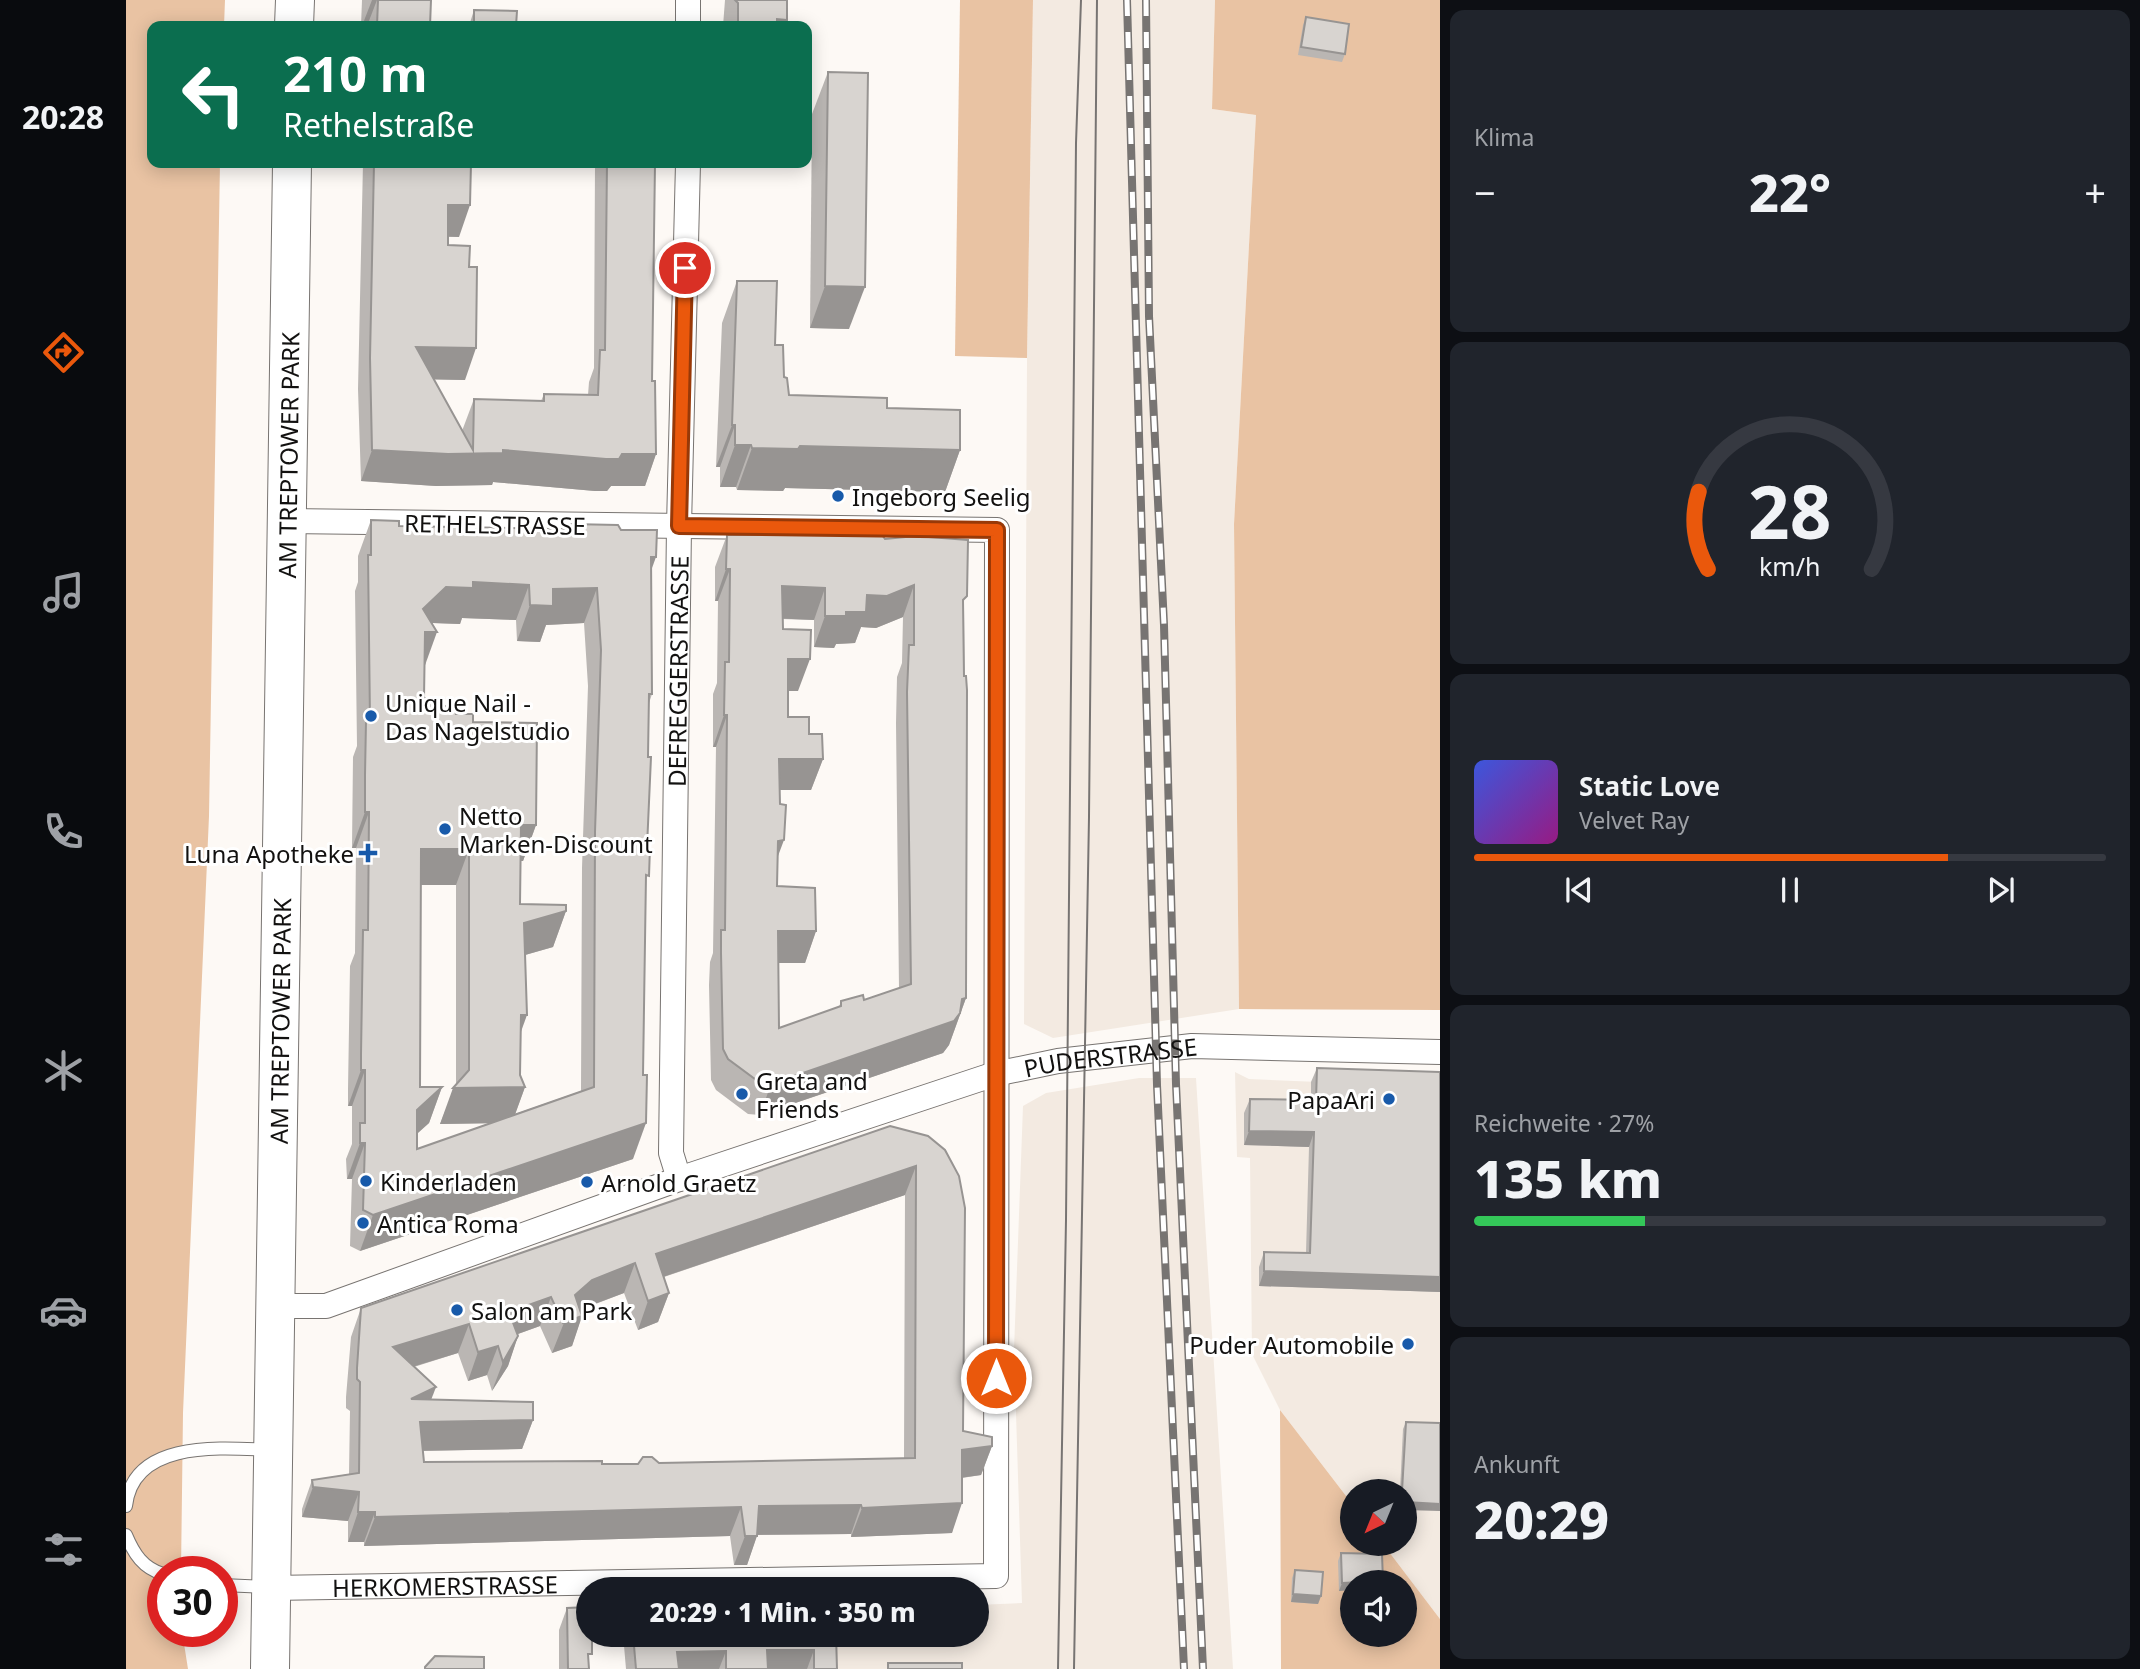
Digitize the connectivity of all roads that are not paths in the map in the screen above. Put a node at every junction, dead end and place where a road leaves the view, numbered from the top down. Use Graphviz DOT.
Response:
graph roads {
  1 [pos="295,0"];
  2 [pos="688,0"];
  3 [pos="294,21"];
  4 [pos="688,21"];
  5 [pos="292,168"];
  6 [pos="688,168"];
  7 [pos="287,521"];
  8 [pos="679,526"];
  9 [pos="1440,1052"];
  10 [pos="995,1074"];
  11 [pos="679,1179"];
  12 [pos="276,1306"];
  13 [pos="274,1450"];
  14 [pos="126,1506"];
  15 [pos="126,1535"];
  16 [pos="147,1566"];
  17 [pos="238,1586"];
  18 [pos="272,1588"];
  19 [pos="270,1669"];
  1 -- 3 [label="main road"];
  2 -- 4 [label="street"];
  5 -- 7 [label="main road, AM TREPTOWER PARK"];
  6 -- 8 [label="street, DEFREGGERSTRASSE"];
  7 -- 8 [label="street, RETHELSTRASSE"];
  7 -- 12 [label="main road, AM TREPTOWER PARK"];
  8 -- 10 [label="street, RETHELSTRASSE"];
  8 -- 11 [label="street, DEFREGGERSTRASSE"];
  9 -- 10 [label="street, PUDERSTRASSE"];
  10 -- 11 [label="street, PUDERSTRASSE"];
  10 -- 18 [label="street, HERKOMERSTRASSE"];
  11 -- 12 [label="street, PUDERSTRASSE"];
  12 -- 13 [label="main road, AM TREPTOWER PARK"];
  13 -- 14 [label="lane"];
  13 -- 18 [label="main road, AM TREPTOWER PARK"];
  15 -- 16 [label="lane"];
  17 -- 18 [label="lane"];
  18 -- 19 [label="main road, AM TREPTOWER PARK"];
}
